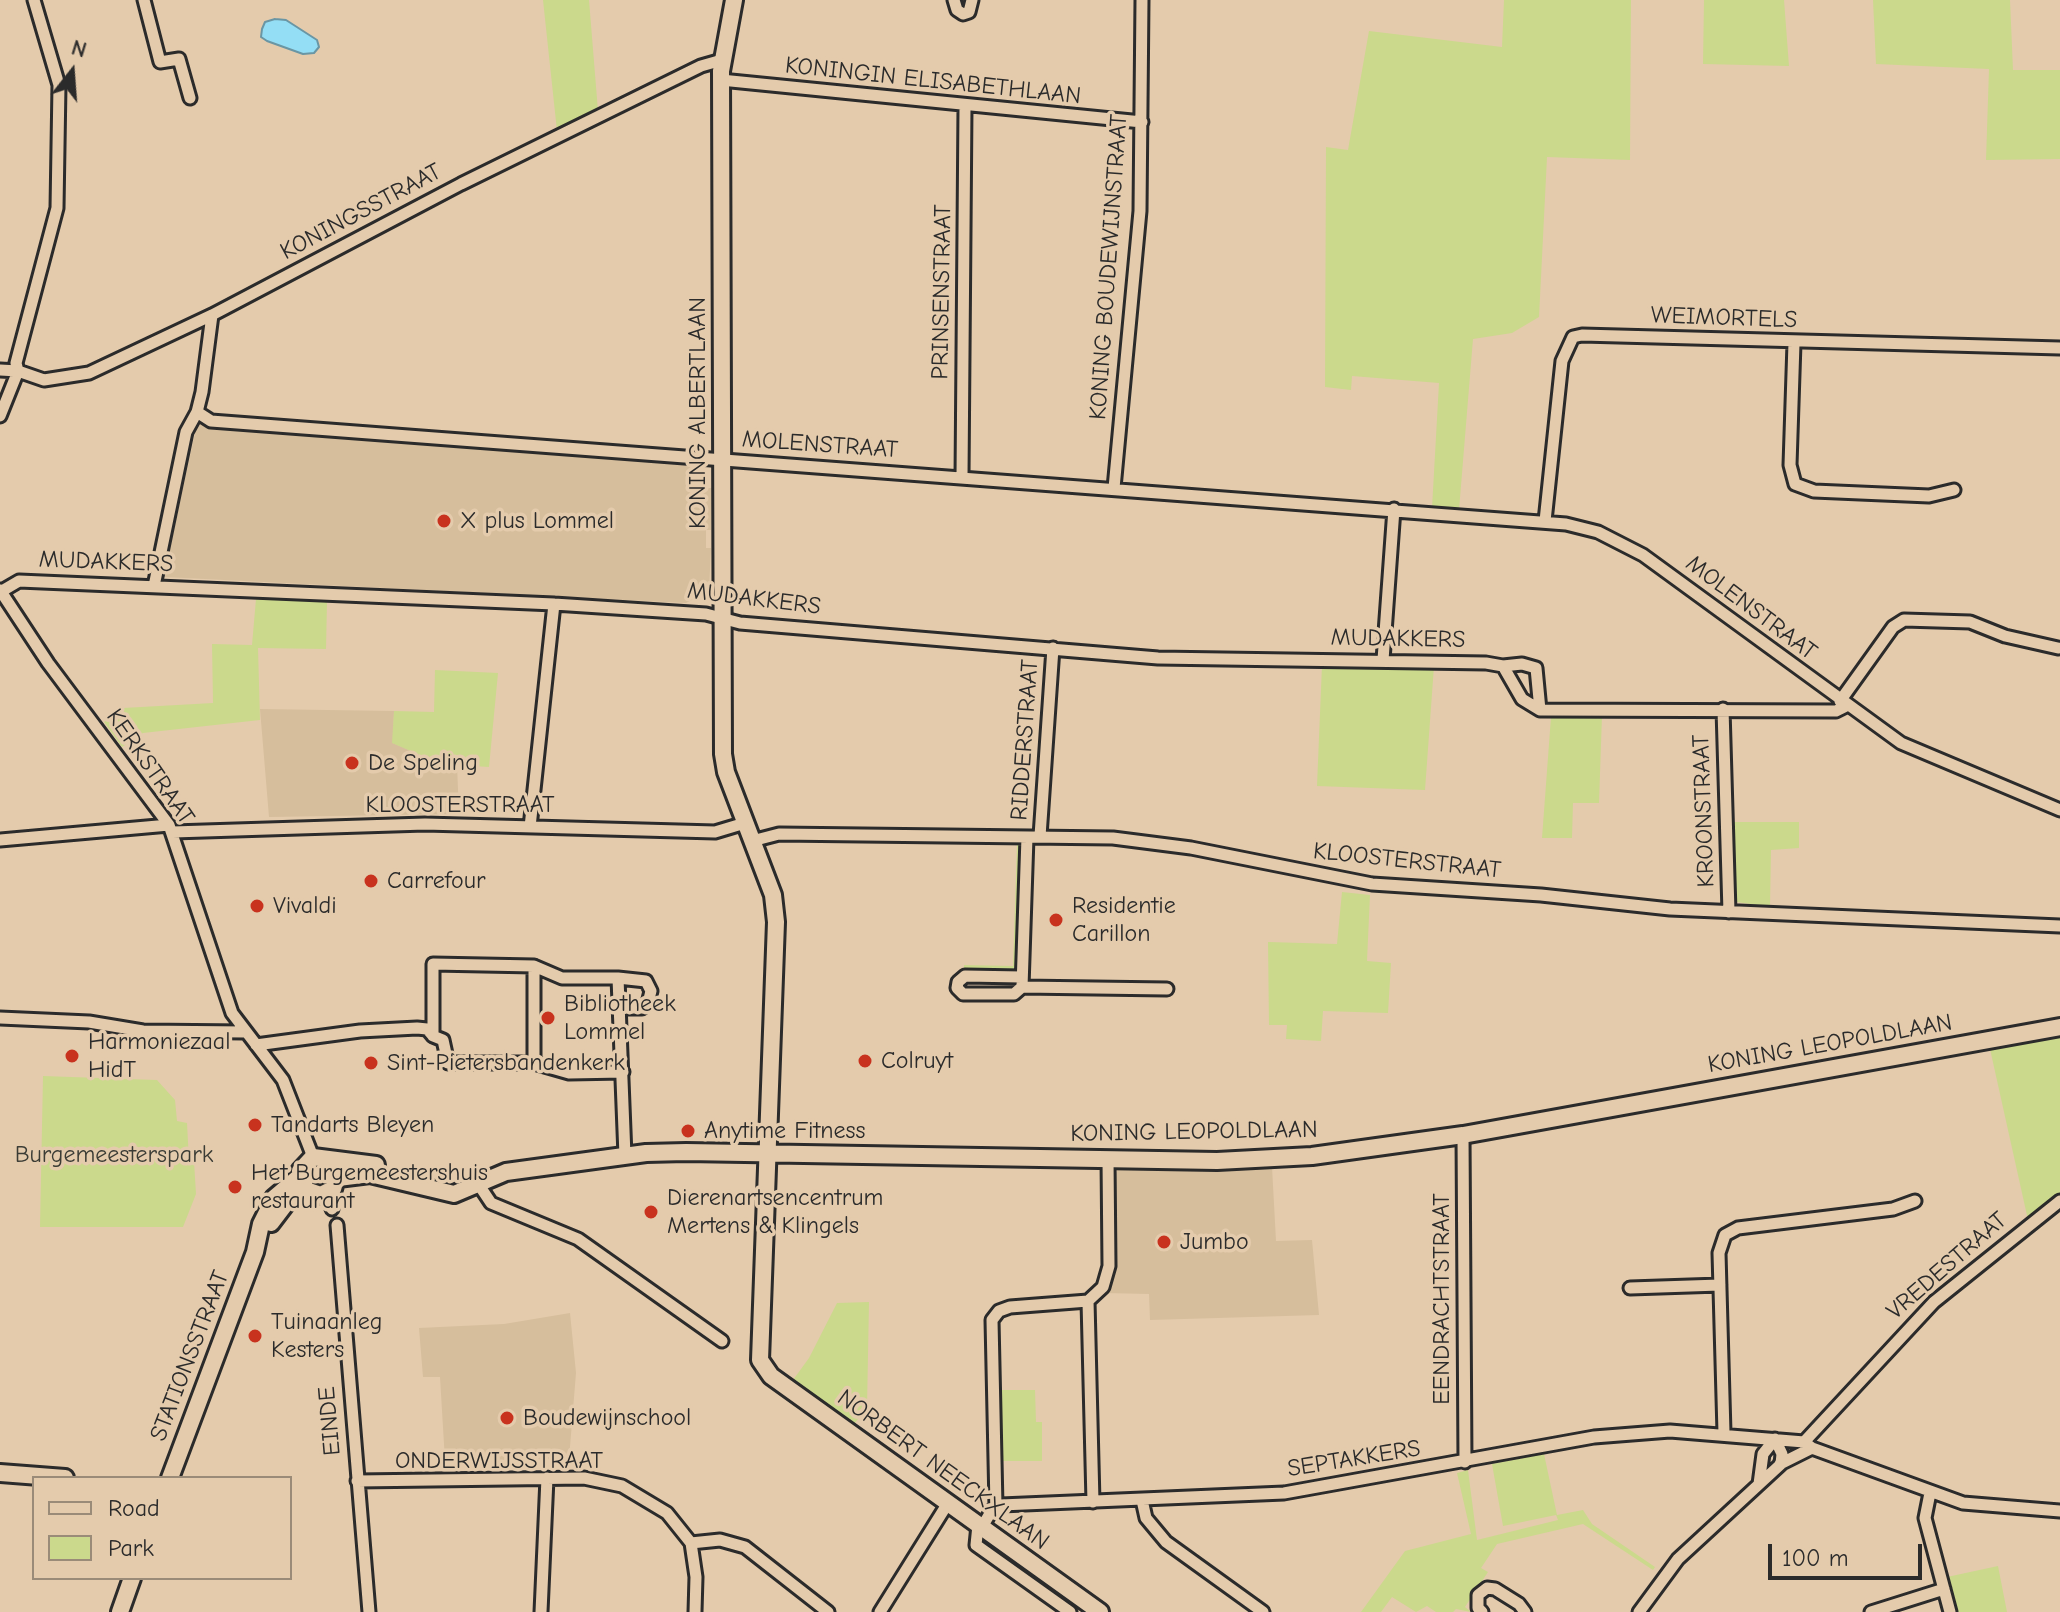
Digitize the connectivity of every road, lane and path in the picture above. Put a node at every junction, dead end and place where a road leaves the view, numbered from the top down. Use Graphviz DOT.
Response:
graph roads {
  1 [pos="34,0"];
  2 [pos="144,0"];
  3 [pos="734,0"];
  4 [pos="954,0"];
  5 [pos="972,0"];
  6 [pos="1142,0"];
  7 [pos="722,60"];
  8 [pos="721,80"];
  9 [pos="190,98"];
  10 [pos="965,107"];
  11 [pos="1142,122"];
  12 [pos="212,315"];
  13 [pos="1794,343"];
  14 [pos="2060,348"];
  15 [pos="0,370"];
  16 [pos="18,371"];
  17 [pos="197,412"];
  18 [pos="0,416"];
  19 [pos="723,460"];
  20 [pos="962,477"];
  21 [pos="1114,488"];
  22 [pos="1954,490"];
  23 [pos="1394,509"];
  24 [pos="1545,521"];
  25 [pos="154,586"];
  26 [pos="1,590"];
  27 [pos="554,604"];
  28 [pos="724,618"];
  29 [pos="1053,648"];
  30 [pos="2058,648"];
  31 [pos="1383,660"];
  32 [pos="1503,666"];
  33 [pos="1843,704"];
  34 [pos="1723,709"];
  35 [pos="1540,710"];
  36 [pos="2060,810"];
  37 [pos="745,823"];
  38 [pos="530,827"];
  39 [pos="171,828"];
  40 [pos="1040,836"];
  41 [pos="1027,837"];
  42 [pos="0,840"];
  43 [pos="752,841"];
  44 [pos="1729,912"];
  45 [pos="2060,926"];
  46 [pos="534,966"];
  47 [pos="618,978"];
  48 [pos="1022,982"];
  49 [pos="1167,989"];
  50 [pos="621,1008"];
  51 [pos="0,1018"];
  52 [pos="2060,1027"];
  53 [pos="245,1032"];
  54 [pos="433,1036"];
  55 [pos="256,1045"];
  56 [pos="534,1063"];
  57 [pos="623,1072"];
  58 [pos="1463,1135"];
  59 [pos="767,1153"];
  60 [pos="625,1156"];
  61 [pos="313,1157"];
  62 [pos="1108,1159"];
  63 [pos="332,1161"];
  64 [pos="393,1174"];
  65 [pos="338,1178"];
  66 [pos="303,1183"];
  67 [pos="473,1187"];
  68 [pos="1915,1201"];
  69 [pos="2060,1201"];
  70 [pos="337,1225"];
  71 [pos="1720,1285"];
  72 [pos="1630,1288"];
  73 [pos="1088,1301"];
  74 [pos="722,1341"];
  75 [pos="761,1363"];
  76 [pos="1724,1433"];
  77 [pos="1741,1435"];
  78 [pos="1775,1439"];
  79 [pos="1808,1445"];
  80 [pos="1763,1454"];
  81 [pos="1465,1462"];
  82 [pos="1781,1464"];
  83 [pos="0,1473"];
  84 [pos="39,1476"];
  85 [pos="171,1476"];
  86 [pos="547,1478"];
  87 [pos="357,1481"];
  88 [pos="1759,1484"];
  89 [pos="1930,1493"];
  90 [pos="1142,1500"];
  91 [pos="1093,1502"];
  92 [pos="948,1503"];
  93 [pos="996,1506"];
  94 [pos="2060,1511"];
  95 [pos="980,1526"];
  96 [pos="691,1543"];
  97 [pos="131,1580"];
  98 [pos="1944,1589"];
  99 [pos="1083,1610"];
  100 [pos="120,1612"];
  101 [pos="369,1612"];
  102 [pos="541,1612"];
  103 [pos="695,1612"];
  104 [pos="828,1612"];
  105 [pos="880,1612"];
  106 [pos="1263,1612"];
  107 [pos="1482,1612"];
  108 [pos="1525,1612"];
  109 [pos="1639,1612"];
  110 [pos="1871,1612"];
  111 [pos="1950,1612"];
  1 -- 16 [label="street"];
  2 -- 9 [label="street"];
  3 -- 7 [label="main road, KONING ALBERTLAAN"];
  4 -- 5 [label="street"];
  6 -- 11 [label="street, KONING BOUDEWIJNSTRAAT"];
  7 -- 8 [label="main road, KONING ALBERTLAAN"];
  7 -- 12 [label="street, KONINGSSTRAAT"];
  8 -- 10 [label="street, KONINGIN ELISABETHLAAN"];
  8 -- 19 [label="main road, KONING ALBERTLAAN"];
  10 -- 11 [label="street, KONINGIN ELISABETHLAAN"];
  10 -- 20 [label="street, PRINSENSTRAAT"];
  11 -- 21 [label="street, KONING BOUDEWIJNSTRAAT"];
  12 -- 16 [label="street, KONINGSSTRAAT"];
  12 -- 17 [label="street"];
  13 -- 14 [label="street, WEIMORTELS"];
  13 -- 22 [label="street"];
  13 -- 24 [label="street, WEIMORTELS"];
  15 -- 16 [label="street, KONINGSSTRAAT"];
  16 -- 18 [label="street"];
  17 -- 19 [label="street, MOLENSTRAAT"];
  17 -- 25 [label="street"];
  19 -- 20 [label="street, MOLENSTRAAT"];
  19 -- 28 [label="main road, KONING ALBERTLAAN"];
  20 -- 21 [label="street, MOLENSTRAAT"];
  21 -- 23 [label="street, MOLENSTRAAT"];
  23 -- 24 [label="street, MOLENSTRAAT"];
  23 -- 31 [label="street"];
  24 -- 33 [label="street, MOLENSTRAAT"];
  25 -- 26 [label="street, MUDAKKERS"];
  25 -- 27 [label="street, MUDAKKERS"];
  26 -- 39 [label="street, KERKSTRAAT"];
  27 -- 28 [label="street, MUDAKKERS"];
  27 -- 38 [label="street"];
  28 -- 29 [label="street, MUDAKKERS"];
  28 -- 37 [label="main road, KONING ALBERTLAAN"];
  29 -- 31 [label="street, MUDAKKERS"];
  29 -- 40 [label="street, RIDDERSTRAAT"];
  30 -- 33 [label="street"];
  31 -- 32 [label="street, MUDAKKERS"];
  32 -- 35 [label="street"];
  32 -- 35 [label="street, MUDAKKERS"];
  33 -- 34 [label="street"];
  33 -- 36 [label="street, MOLENSTRAAT"];
  34 -- 35 [label="street"];
  34 -- 44 [label="street, KROONSTRAAT"];
  37 -- 38 [label="street, KLOOSTERSTRAAT"];
  37 -- 43 [label="main road, KONING ALBERTLAAN"];
  38 -- 39 [label="street, KLOOSTERSTRAAT"];
  39 -- 42 [label="street, KLOOSTERSTRAAT"];
  39 -- 53 [label="street, KERKSTRAAT"];
  40 -- 41 [label="street, KLOOSTERSTRAAT"];
  40 -- 44 [label="street, KLOOSTERSTRAAT"];
  41 -- 43 [label="street, KLOOSTERSTRAAT"];
  41 -- 48 [label="street"];
  43 -- 59 [label="main road, KONING ALBERTLAAN"];
  44 -- 45 [label="street, KLOOSTERSTRAAT"];
  46 -- 47 [label="street"];
  46 -- 54 [label="street"];
  46 -- 56 [label="street"];
  47 -- 50 [label="street"];
  47 -- 50 [label="street"];
  48 -- 48 [label="street"];
  48 -- 49 [label="street"];
  50 -- 57 [label="street"];
  51 -- 53 [label="street"];
  52 -- 58 [label="main road, KONING LEOPOLDLAAN"];
  53 -- 55 [label="street, KERKSTRAAT"];
  54 -- 55 [label="street"];
  54 -- 56 [label="street"];
  55 -- 61 [label="street, KERKSTRAAT"];
  56 -- 57 [label="street"];
  57 -- 60 [label="street"];
  58 -- 62 [label="main road, KONING LEOPOLDLAAN"];
  58 -- 81 [label="street, EENDRACHTSTRAAT"];
  59 -- 60 [label="main road, KONING LEOPOLDLAAN"];
  59 -- 62 [label="main road, KONING LEOPOLDLAAN"];
  59 -- 75 [label="main road, KONING ALBERTLAAN"];
  60 -- 67 [label="main road, KONING LEOPOLDLAAN"];
  61 -- 63 [label="main road"];
  61 -- 66 [label="main road"];
  62 -- 73 [label="street"];
  63 -- 64 [label="main road"];
  63 -- 65 [label="main road"];
  64 -- 65 [label="main road"];
  64 -- 67 [label="main road"];
  65 -- 66 [label="main road"];
  66 -- 85 [label="main road, STATIONSSTRAAT"];
  67 -- 74 [label="street"];
  68 -- 71 [label="street"];
  69 -- 79 [label="street, VREDESTRAAT"];
  70 -- 87 [label="street, EINDE"];
  71 -- 72 [label="street"];
  71 -- 76 [label="street"];
  73 -- 91 [label="street"];
  73 -- 93 [label="street"];
  75 -- 92 [label="main road, NORBERT NEECKXLAAN"];
  76 -- 77 [label="street, SEPTAKKERS"];
  76 -- 81 [label="street, SEPTAKKERS"];
  77 -- 78 [label="street, SEPTAKKERS"];
  77 -- 80 [label="street"];
  78 -- 79 [label="street, SEPTAKKERS"];
  78 -- 80 [label="street"];
  78 -- 82 [label="street"];
  79 -- 82 [label="street"];
  79 -- 89 [label="street, SEPTAKKERS"];
  80 -- 82 [label="street"];
  80 -- 88 [label="street"];
  81 -- 90 [label="street, SEPTAKKERS"];
  82 -- 88 [label="street"];
  83 -- 84 [label="main road"];
  86 -- 87 [label="street, ONDERWIJSSTRAAT"];
  86 -- 96 [label="street, ONDERWIJSSTRAAT"];
  86 -- 102 [label="street"];
  87 -- 101 [label="street, EINDE"];
  88 -- 109 [label="street"];
  89 -- 94 [label="street, SEPTAKKERS"];
  89 -- 98 [label="street"];
  90 -- 91 [label="street, SEPTAKKERS"];
  90 -- 106 [label="street"];
  91 -- 93 [label="street, SEPTAKKERS"];
  92 -- 95 [label="main road, NORBERT NEECKXLAAN"];
  92 -- 105 [label="street"];
  93 -- 95 [label="street"];
  95 -- 99 [label="main road, NORBERT NEECKXLAAN"];
  96 -- 103 [label="street"];
  96 -- 104 [label="street"];
  97 -- 100 [label="main road"];
  98 -- 110 [label="street"];
  98 -- 111 [label="street"];
  107 -- 108 [label="street"];
}
